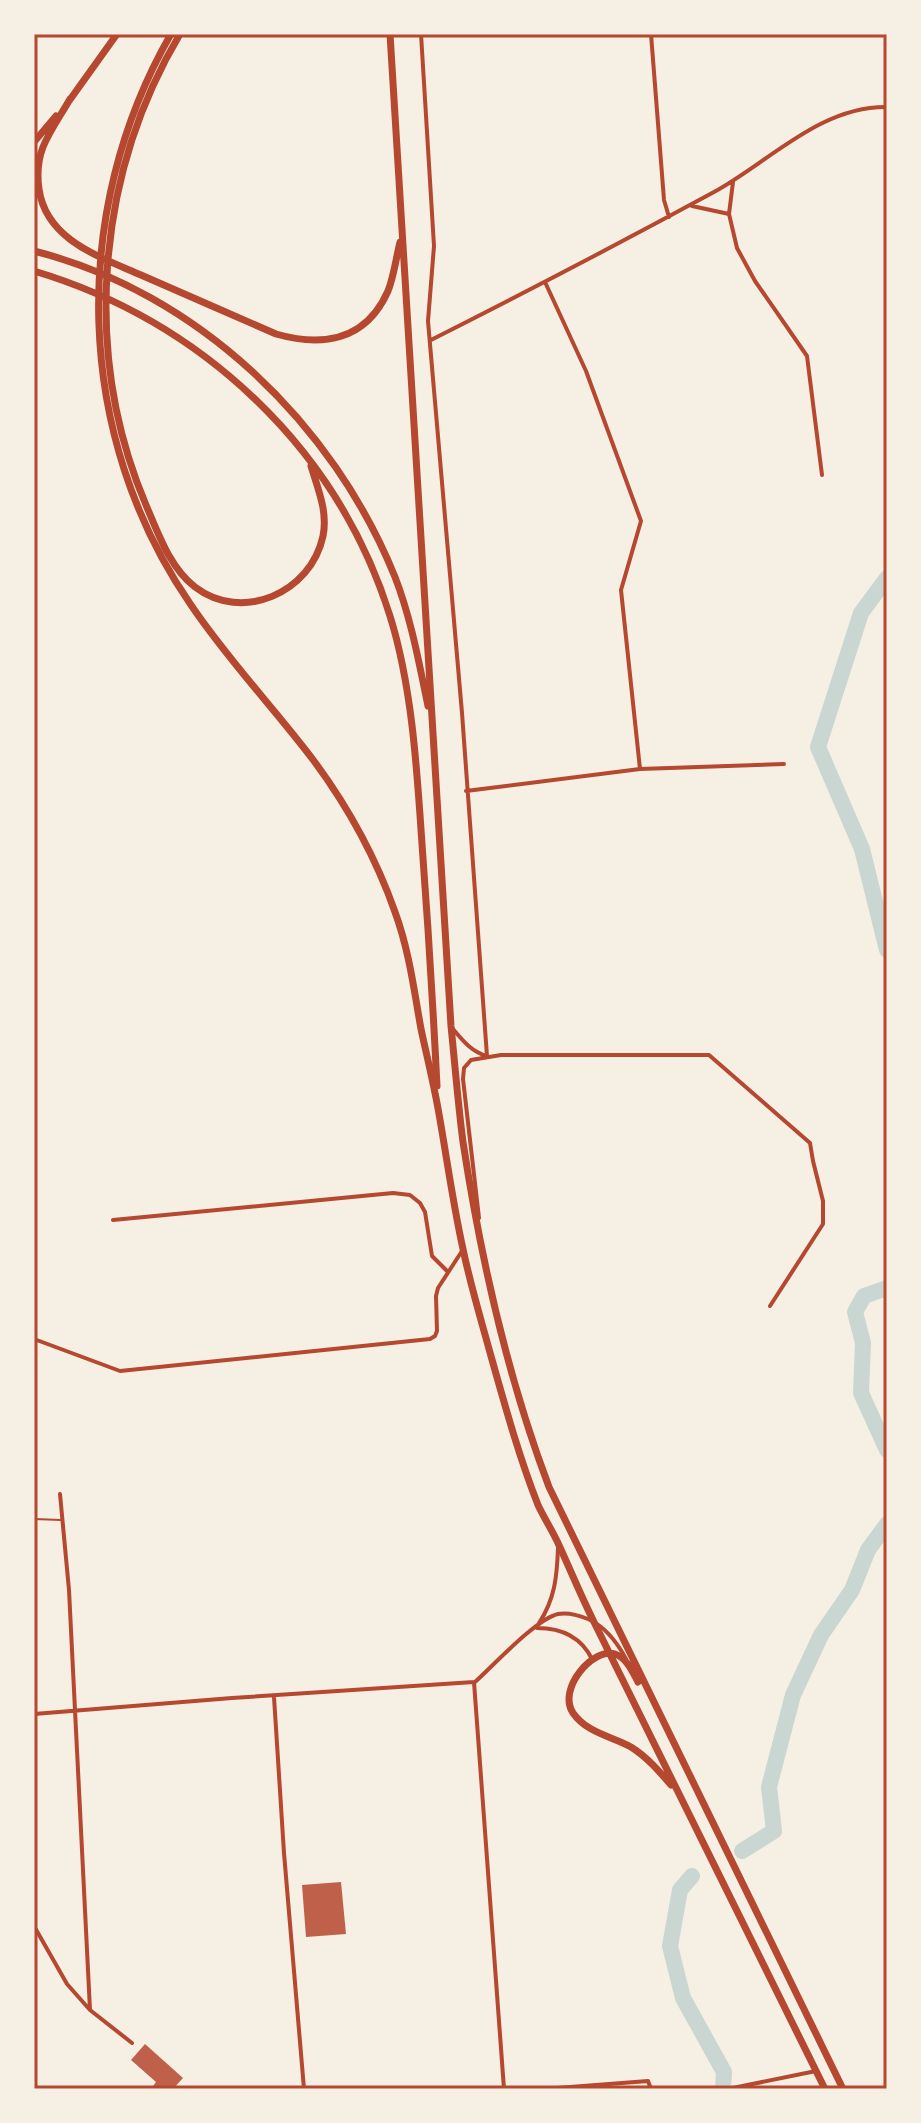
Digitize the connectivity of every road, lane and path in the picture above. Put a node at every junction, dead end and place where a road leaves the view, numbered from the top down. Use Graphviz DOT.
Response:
graph roads {
  1 [pos="117,34"];
  2 [pos="171,34"];
  3 [pos="180,34"];
  4 [pos="390,34"];
  5 [pos="421,34"];
  6 [pos="651,34"];
  7 [pos="70,99"];
  8 [pos="887,107"];
  9 [pos="34,142"];
  10 [pos="733,182"];
  11 [pos="689,206"];
  12 [pos="111,207"];
  13 [pos="729,214"];
  14 [pos="669,217"];
  15 [pos="402,231"];
  16 [pos="34,251"];
  17 [pos="34,271"];
  18 [pos="545,282"];
  19 [pos="102,338"];
  20 [pos="431,340"];
  21 [pos="307,456"];
  22 [pos="822,475"];
  23 [pos="432,724"];
  24 [pos="784,764"];
  25 [pos="640,769"];
  26 [pos="466,791"];
  27 [pos="451,1026"];
  28 [pos="487,1056"];
  29 [pos="438,1109"];
  30 [pos="113,1220"];
  31 [pos="481,1242"];
  32 [pos="463,1249"];
  33 [pos="448,1272"];
  34 [pos="770,1306"];
  35 [pos="34,1339"];
  36 [pos="60,1494"];
  37 [pos="34,1519"];
  38 [pos="63,1520"];
  39 [pos="558,1544"];
  40 [pos="594,1622"];
  41 [pos="535,1628"];
  42 [pos="609,1653"];
  43 [pos="592,1661"];
  44 [pos="630,1669"];
  45 [pos="474,1682"];
  46 [pos="274,1696"];
  47 [pos="75,1711"];
  48 [pos="34,1714"];
  49 [pos="666,1729"];
  50 [pos="679,1795"];
  51 [pos="34,1926"];
  52 [pos="90,2010"];
  53 [pos="132,2043"];
  54 [pos="816,2071"];
  55 [pos="304,2089"];
  56 [pos="504,2089"];
  57 [pos="544,2089"];
  58 [pos="651,2089"];
  59 [pos="728,2089"];
  60 [pos="825,2089"];
  61 [pos="843,2089"];
  1 -- 7 [label="main road"];
  2 -- 12 [label="main road"];
  3 -- 12 [label="main road"];
  4 -- 15 [label="main road"];
  5 -- 20 [label="street"];
  6 -- 14 [label="street"];
  7 -- 9 [label="main road"];
  7 -- 15 [label="main road"];
  8 -- 10 [label="street"];
  10 -- 11 [label="street"];
  10 -- 13 [label="street"];
  11 -- 13 [label="street"];
  11 -- 14 [label="street"];
  12 -- 19 [label="main road"];
  13 -- 22 [label="street"];
  14 -- 18 [label="street"];
  15 -- 23 [label="main road"];
  16 -- 23 [label="main road"];
  17 -- 21 [label="main road"];
  18 -- 20 [label="street"];
  18 -- 25 [label="street"];
  19 -- 21 [label="main road"];
  19 -- 29 [label="main road"];
  20 -- 26 [label="street"];
  21 -- 29 [label="main road"];
  23 -- 27 [label="main road"];
  24 -- 25 [label="street"];
  25 -- 26 [label="street"];
  26 -- 28 [label="street"];
  27 -- 28 [label="street"];
  27 -- 31 [label="main road"];
  28 -- 31 [label="street"];
  28 -- 34 [label="street"];
  29 -- 32 [label="main road"];
  30 -- 33 [label="street"];
  31 -- 49 [label="main road"];
  32 -- 33 [label="street"];
  32 -- 39 [label="main road"];
  33 -- 35 [label="street"];
  36 -- 38 [label="street"];
  37 -- 38 [label="lane"];
  38 -- 47 [label="street"];
  39 -- 40 [label="main road"];
  39 -- 41 [label="street"];
  40 -- 41 [label="street"];
  40 -- 42 [label="main road"];
  40 -- 44 [label="street"];
  41 -- 43 [label="street"];
  41 -- 45 [label="street"];
  42 -- 43 [label="main road"];
  42 -- 44 [label="main road"];
  42 -- 50 [label="main road"];
  43 -- 50 [label="main road"];
  44 -- 49 [label="main road"];
  45 -- 46 [label="street"];
  45 -- 56 [label="street"];
  46 -- 47 [label="street"];
  46 -- 55 [label="street"];
  47 -- 48 [label="street"];
  47 -- 52 [label="street"];
  49 -- 61 [label="main road"];
  50 -- 54 [label="main road"];
  51 -- 52 [label="street"];
  52 -- 53 [label="street"];
  54 -- 59 [label="street"];
  54 -- 60 [label="main road"];
  57 -- 58 [label="street"];
}
